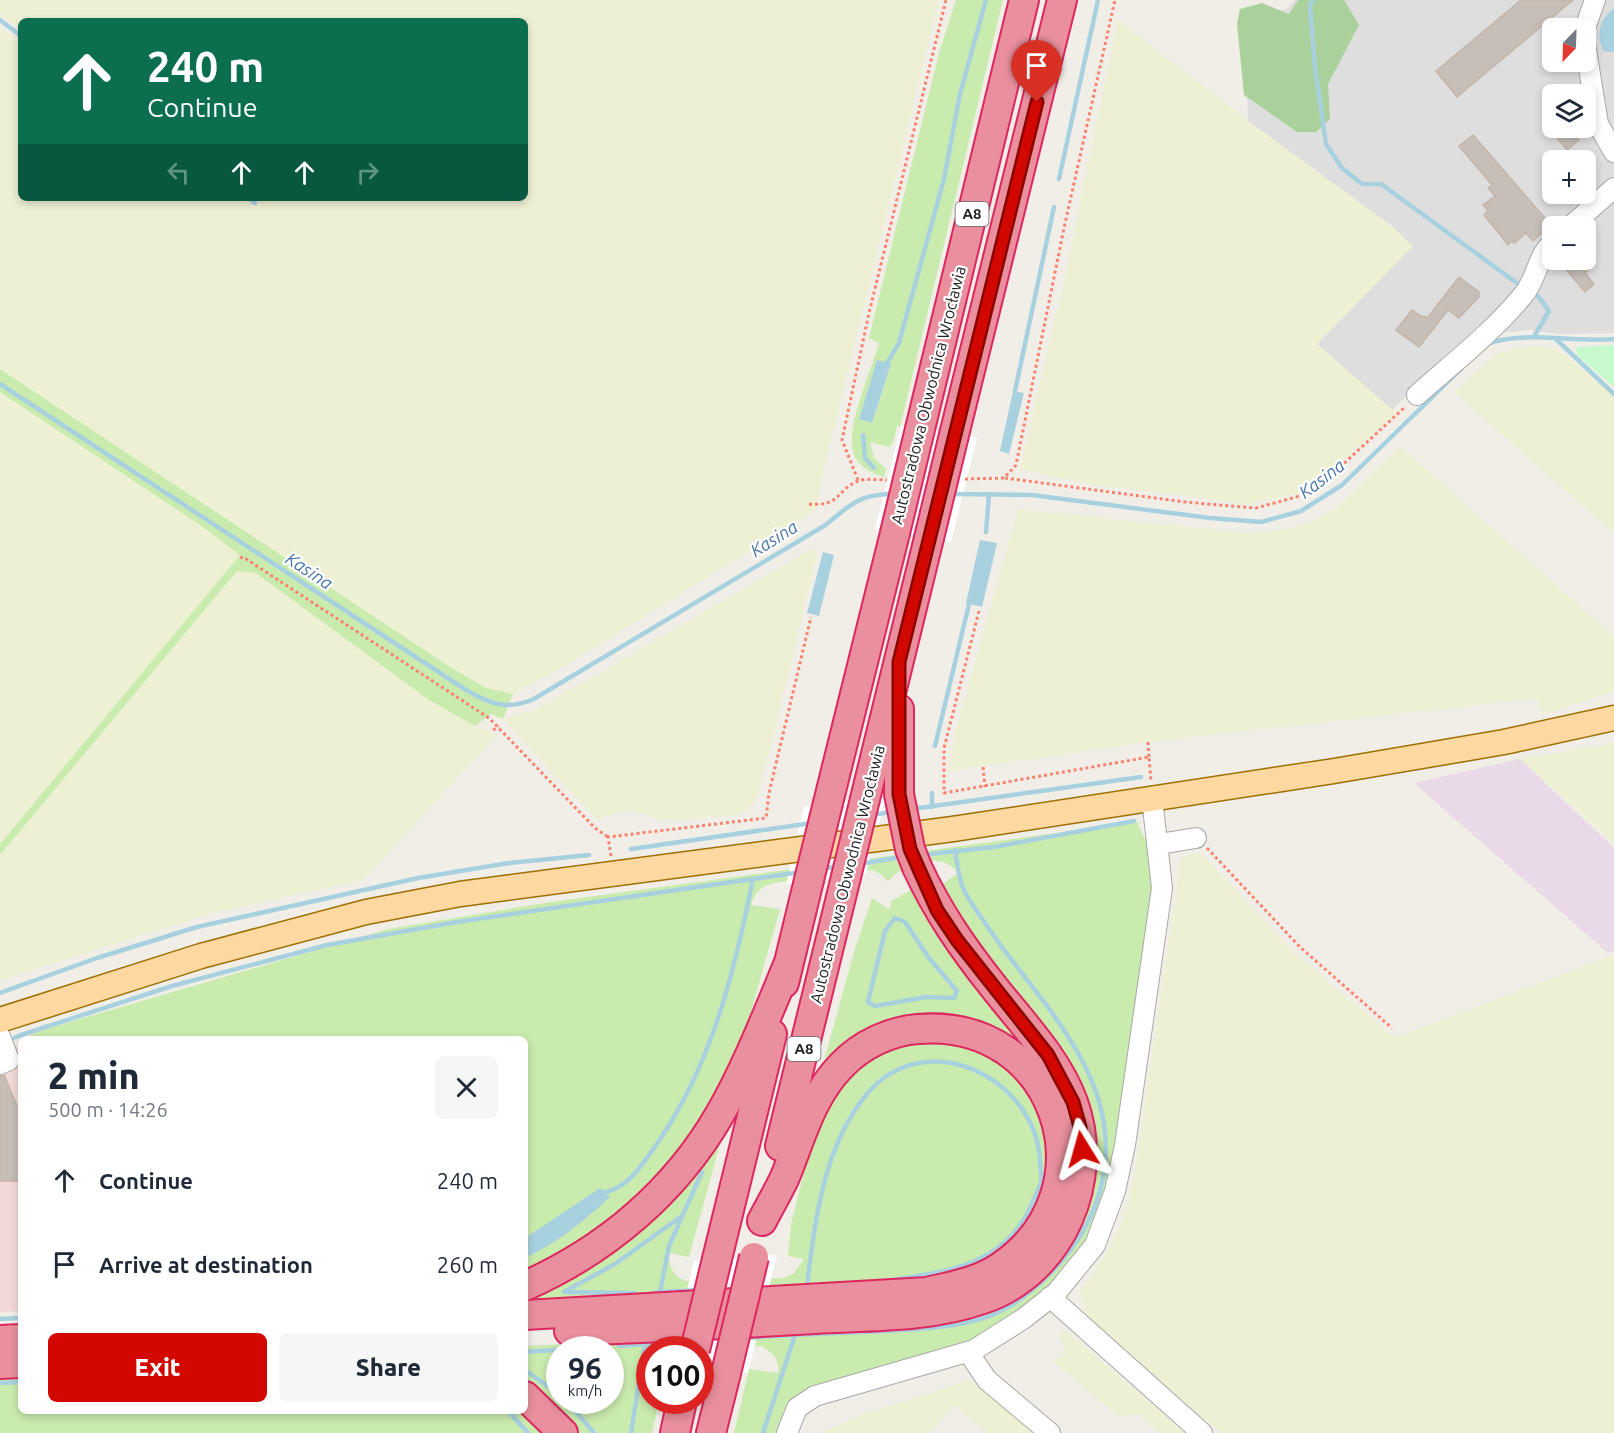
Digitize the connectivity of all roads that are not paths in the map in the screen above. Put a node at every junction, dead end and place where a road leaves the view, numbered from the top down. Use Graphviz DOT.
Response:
graph roads {
  1 [pos="1024,0"];
  2 [pos="1062,0"];
  3 [pos="1595,0"];
  4 [pos="1589,18"];
  5 [pos="1590,72"];
  6 [pos="1614,152"];
  7 [pos="1614,188"];
  8 [pos="1582,216"];
  9 [pos="1542,255"];
  10 [pos="1417,395"];
  11 [pos="899,662"];
  12 [pos="1614,718"];
  13 [pos="1152,798"];
  14 [pos="1196,838"];
  15 [pos="1159,844"];
  16 [pos="788,965"];
  17 [pos="0,1020"];
  18 [pos="0,1037"];
  19 [pos="0,1064"];
  20 [pos="762,1221"];
  21 [pos="528,1285"];
  22 [pos="1050,1297"];
  23 [pos="528,1315"];
  24 [pos="528,1333"];
  25 [pos="698,1336"];
  26 [pos="18,1339"];
  27 [pos="0,1340"];
  28 [pos="968,1352"];
  29 [pos="18,1363"];
  30 [pos="0,1364"];
  31 [pos="528,1399"];
  32 [pos="679,1414"];
  33 [pos="563,1433"];
  34 [pos="675,1433"];
  35 [pos="711,1433"];
  36 [pos="787,1433"];
  37 [pos="1050,1433"];
  38 [pos="1202,1433"];
  1 -- 16 [label="highway, Autostradowa Obwodnica Wrocławia / A8, bridge"];
  2 -- 11 [label="highway, Autostradowa Obwodnica Wrocławia / A8, bridge"];
  3 -- 4 [label="street"];
  5 -- 6 [label="street"];
  7 -- 8 [label="street"];
  9 -- 10 [label="street"];
  11 -- 20 [label="highway, Autostradowa Obwodnica Wrocławia / A8, bridge"];
  11 -- 24 [label="highway, bridge"];
  12 -- 13 [label="main road"];
  13 -- 15 [label="street"];
  13 -- 17 [label="main road"];
  14 -- 15 [label="street"];
  15 -- 22 [label="street"];
  16 -- 21 [label="highway"];
  16 -- 25 [label="highway, Autostradowa Obwodnica Wrocławia / A8, bridge"];
  18 -- 19 [label="street"];
  20 -- 23 [label="highway"];
  20 -- 35 [label="highway, Autostradowa Obwodnica Wrocławia / A8, bridge"];
  22 -- 28 [label="street"];
  22 -- 38 [label="street"];
  26 -- 27 [label="highway"];
  28 -- 36 [label="street"];
  28 -- 37 [label="street"];
  29 -- 30 [label="highway"];
  31 -- 33 [label="highway"];
  32 -- 34 [label="highway"];
}
